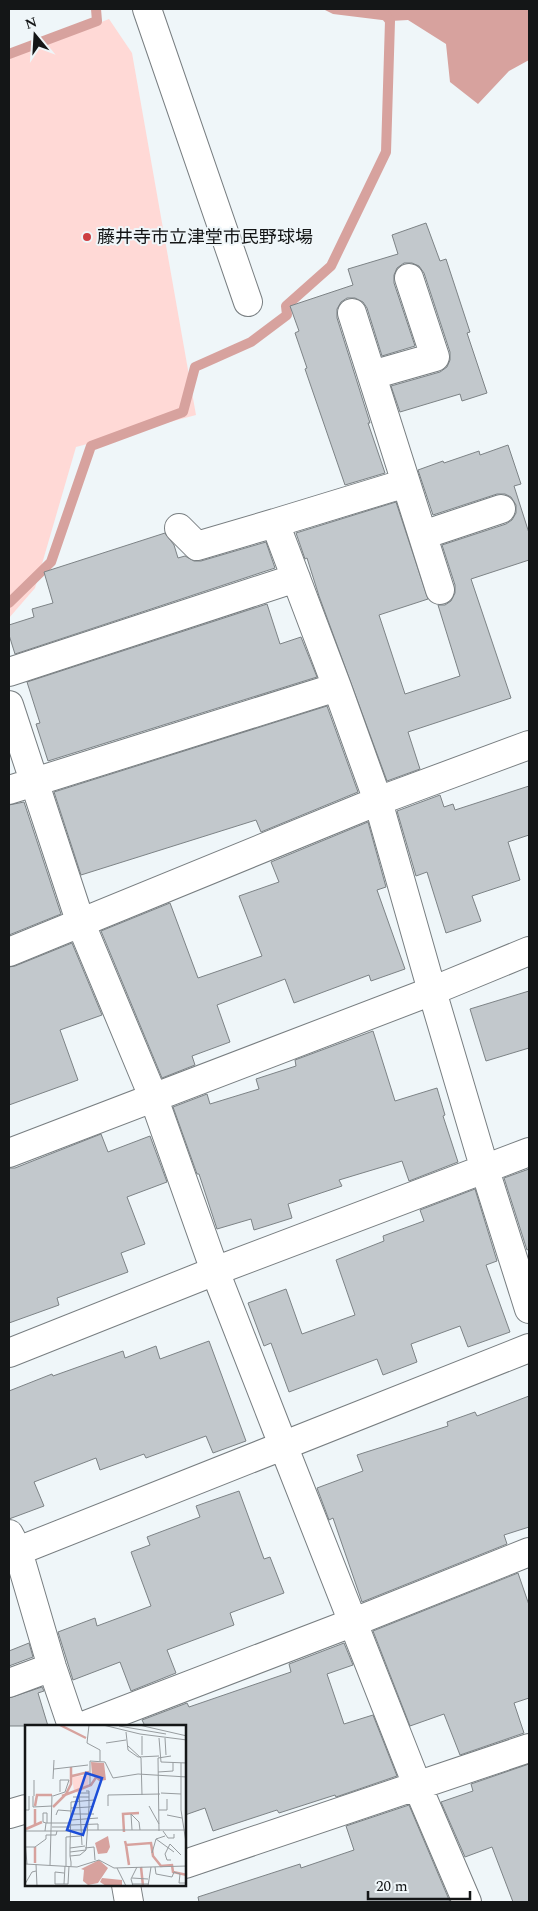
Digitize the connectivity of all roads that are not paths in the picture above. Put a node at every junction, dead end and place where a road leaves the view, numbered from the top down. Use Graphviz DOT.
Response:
graph roads {
  1 [pos="147,9"];
  2 [pos="410,278"];
  3 [pos="248,302"];
  4 [pos="352,313"];
  5 [pos="372,375"];
  6 [pos="406,482"];
  7 [pos="501,509"];
  8 [pos="274,523"];
  9 [pos="179,528"];
  10 [pos="423,535"];
  11 [pos="296,578"];
  12 [pos="440,590"];
  13 [pos="9,672"];
  14 [pos="337,687"];
  15 [pos="9,705"];
  16 [pos="529,745"];
  17 [pos="34,782"];
  18 [pos="9,790"];
  19 [pos="378,801"];
  20 [pos="81,924"];
  21 [pos="529,951"];
  22 [pos="9,952"];
  23 [pos="432,991"];
  24 [pos="154,1099"];
  25 [pos="529,1152"];
  26 [pos="9,1154"];
  27 [pos="485,1170"];
  28 [pos="215,1271"];
  29 [pos="529,1309"];
  30 [pos="529,1348"];
  31 [pos="9,1353"];
  32 [pos="283,1446"];
  33 [pos="13,1543"];
  34 [pos="529,1552"];
  35 [pos="354,1622"];
  36 [pos="52,1667"];
  37 [pos="9,1683"];
  38 [pos="72,1725"];
  39 [pos="87,1725"];
  40 [pos="529,1748"];
  41 [pos="417,1785"];
  42 [pos="25,1809"];
  43 [pos="9,1814"];
  44 [pos="186,1864"];
  45 [pos="468,1902"];
  1 -- 3 [label="street"];
  2 -- 5 [label="street"];
  4 -- 5 [label="street"];
  5 -- 6 [label="street"];
  6 -- 8 [label="street"];
  6 -- 10 [label="street"];
  7 -- 10 [label="street"];
  8 -- 9 [label="street"];
  8 -- 11 [label="street"];
  10 -- 12 [label="street"];
  11 -- 13 [label="street"];
  11 -- 14 [label="street"];
  14 -- 17 [label="street"];
  14 -- 19 [label="street"];
  15 -- 17 [label="street"];
  16 -- 19 [label="street"];
  17 -- 18 [label="street"];
  17 -- 20 [label="street"];
  19 -- 20 [label="street"];
  19 -- 23 [label="street"];
  20 -- 22 [label="street"];
  20 -- 24 [label="street"];
  21 -- 23 [label="street"];
  23 -- 24 [label="street"];
  23 -- 27 [label="street"];
  24 -- 26 [label="street"];
  24 -- 28 [label="street"];
  25 -- 27 [label="street"];
  27 -- 28 [label="street"];
  27 -- 29 [label="street"];
  28 -- 31 [label="street"];
  28 -- 32 [label="street"];
  30 -- 32 [label="street"];
  32 -- 33 [label="street"];
  32 -- 35 [label="street"];
  33 -- 36 [label="street"];
  34 -- 35 [label="street"];
  35 -- 39 [label="street"];
  35 -- 41 [label="street"];
  36 -- 37 [label="street"];
  36 -- 38 [label="street"];
  40 -- 41 [label="street"];
  41 -- 44 [label="street"];
  41 -- 45 [label="street"];
  42 -- 43 [label="street"];
}
